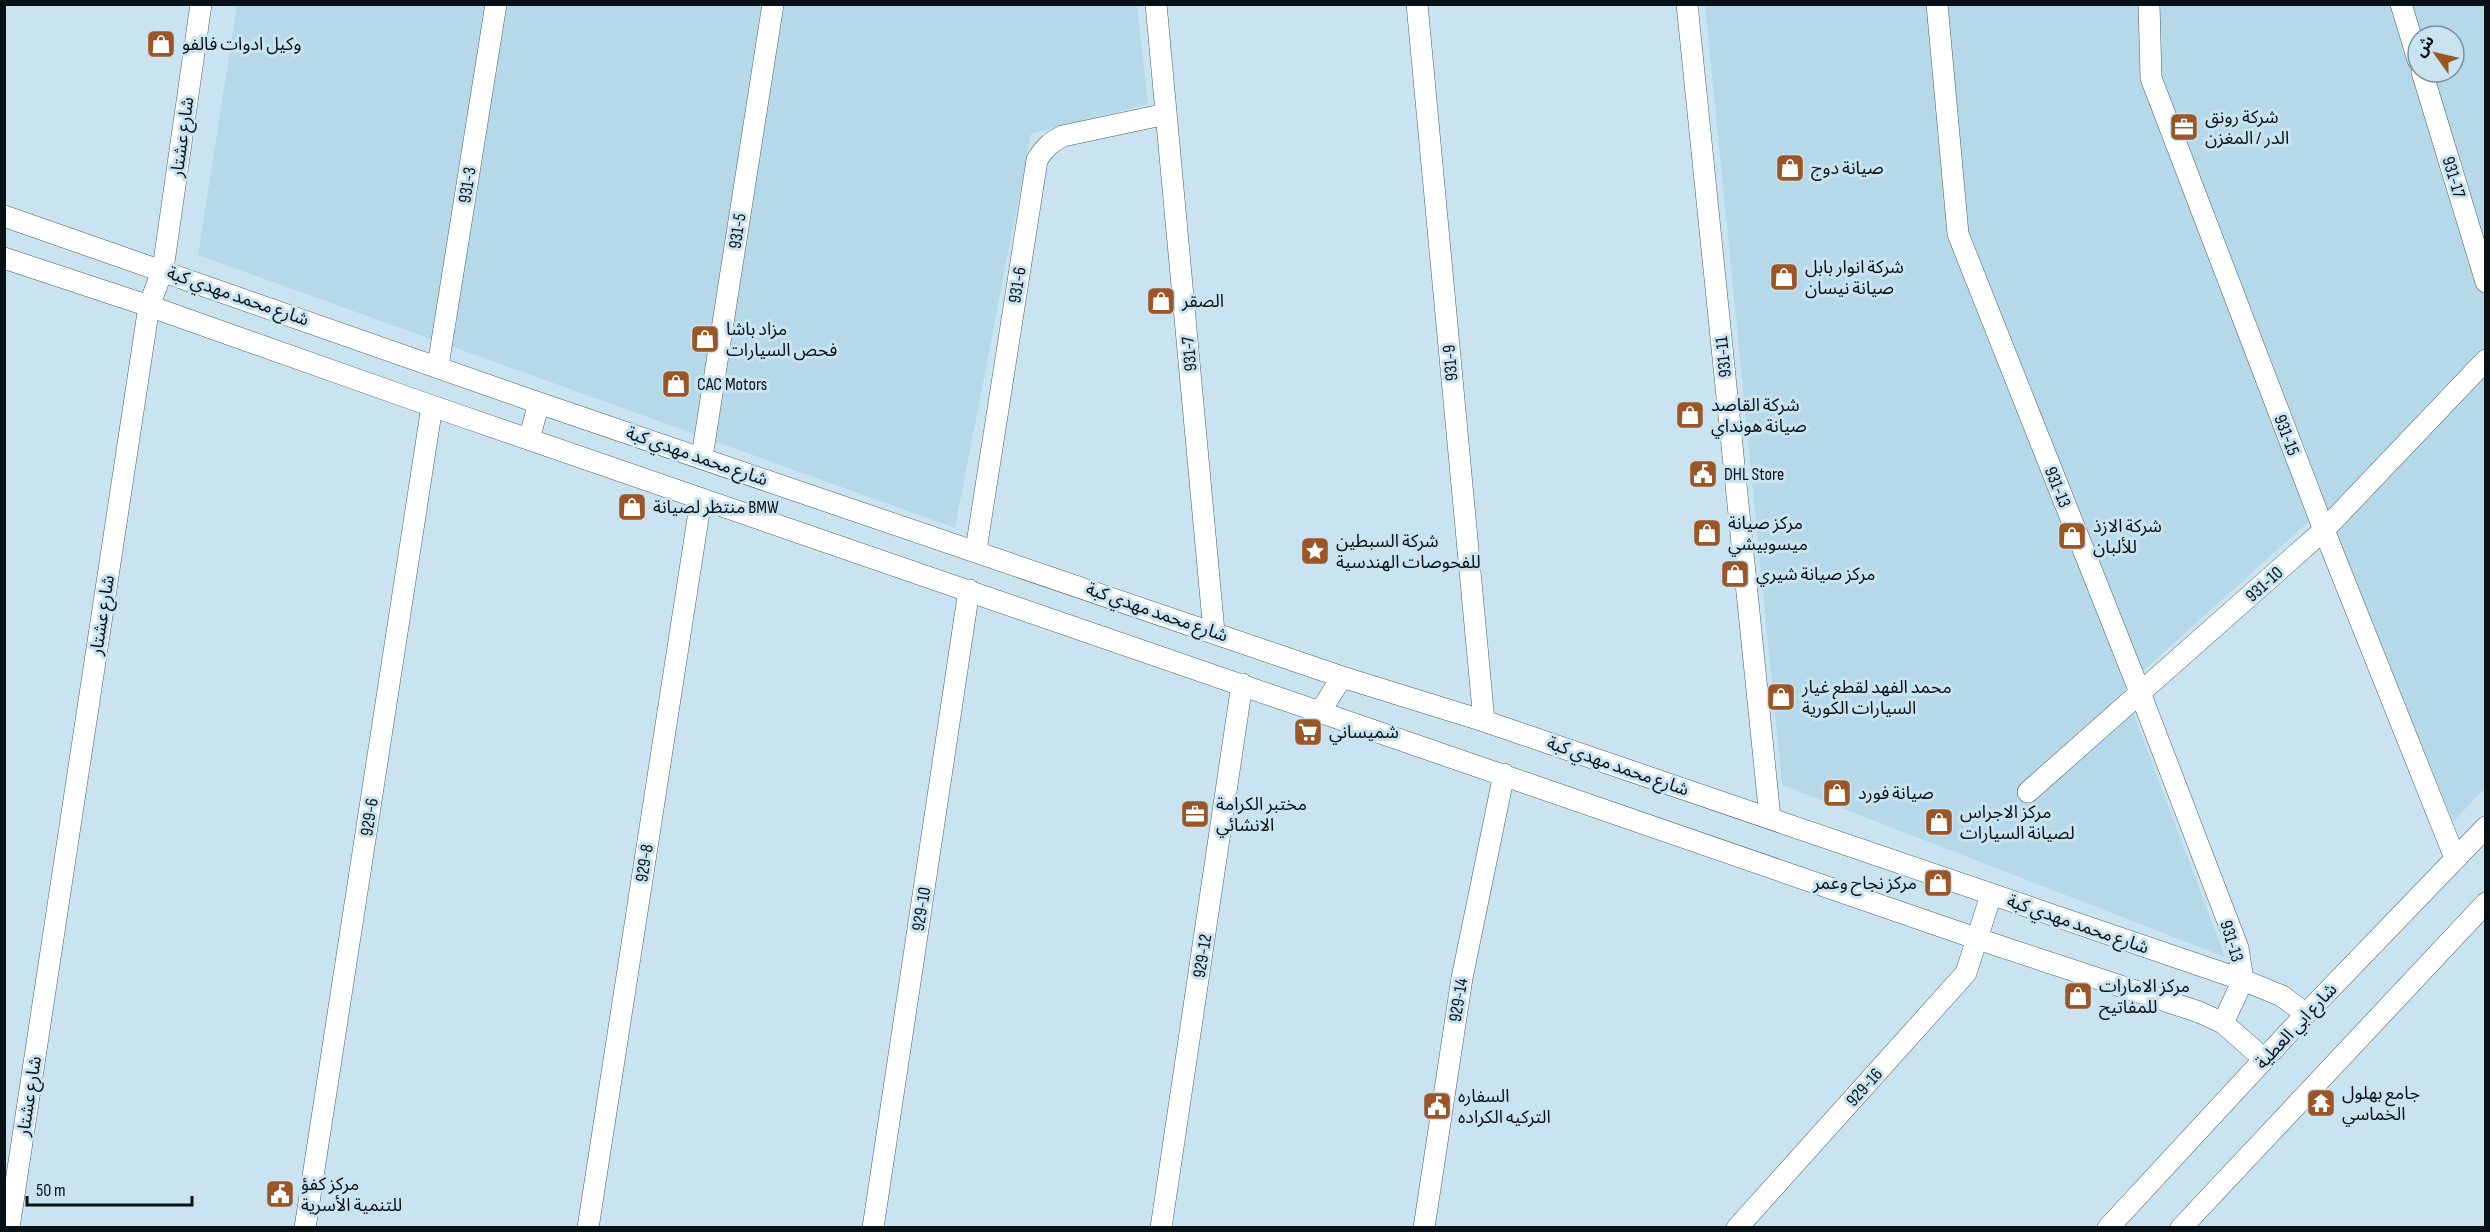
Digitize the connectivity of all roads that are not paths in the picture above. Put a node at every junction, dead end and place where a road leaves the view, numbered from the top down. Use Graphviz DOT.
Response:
graph roads {
  1 [pos="201,4"];
  2 [pos="496,4"];
  3 [pos="773,4"];
  4 [pos="1155,4"];
  5 [pos="1417,4"];
  6 [pos="1687,4"];
  7 [pos="1937,4"];
  8 [pos="2149,4"];
  9 [pos="2401,4"];
  10 [pos="2407,24"];
  11 [pos="2425,84"];
  12 [pos="1166,114"];
  13 [pos="4,216"];
  14 [pos="4,258"];
  15 [pos="163,269"];
  16 [pos="2486,282"];
  17 [pos="149,306"];
  18 [pos="2486,360"];
  19 [pos="438,366"];
  20 [pos="539,403"];
  21 [pos="432,406"];
  22 [pos="529,439"];
  23 [pos="702,457"];
  24 [pos="701,499"];
  25 [pos="2324,530"];
  26 [pos="976,550"];
  27 [pos="969,590"];
  28 [pos="1214,632"];
  29 [pos="1342,676"];
  30 [pos="1242,684"];
  31 [pos="2141,694"];
  32 [pos="1320,712"];
  33 [pos="1484,721"];
  34 [pos="1504,774"];
  35 [pos="2028,792"];
  36 [pos="1770,818"];
  37 [pos="2486,827"];
  38 [pos="2455,858"];
  39 [pos="1991,895"];
  40 [pos="2486,903"];
  41 [pos="1978,939"];
  42 [pos="2243,980"];
  43 [pos="2307,1014"];
  44 [pos="2223,1023"];
  45 [pos="2264,1059"];
  46 [pos="9,1200"];
  47 [pos="9,1227"];
  48 [pos="305,1227"];
  49 [pos="588,1227"];
  50 [pos="873,1227"];
  51 [pos="1161,1227"];
  52 [pos="1424,1227"];
  53 [pos="1737,1227"];
  54 [pos="2108,1227"];
  55 [pos="2181,1227"];
  1 -- 15 [label="street, شارع عشتار"];
  2 -- 19 [label="street, 931-3"];
  3 -- 23 [label="street, 931-5"];
  4 -- 12 [label="street, 931-7"];
  5 -- 33 [label="street, 931-9"];
  6 -- 36 [label="street, 931-11"];
  7 -- 31 [label="street, 931-13"];
  8 -- 25 [label="street, 931-15"];
  9 -- 10 [label="street"];
  11 -- 16 [label="street, 931-17"];
  12 -- 26 [label="street, 931-6"];
  12 -- 28 [label="street, 931-7"];
  13 -- 15 [label="street, شارع محمد مهدي كبة"];
  14 -- 17 [label="street"];
  15 -- 17 [label="street, شارع عشتار"];
  15 -- 19 [label="street, شارع محمد مهدي كبة"];
  17 -- 21 [label="street"];
  17 -- 46 [label="street, شارع عشتار"];
  18 -- 25 [label="street, 931-10"];
  19 -- 20 [label="street, شارع محمد مهدي كبة"];
  20 -- 22 [label="street"];
  20 -- 23 [label="street, شارع محمد مهدي كبة"];
  21 -- 22 [label="street"];
  21 -- 48 [label="street, 929-6"];
  22 -- 24 [label="street"];
  23 -- 26 [label="street, شارع محمد مهدي كبة"];
  24 -- 27 [label="street"];
  24 -- 49 [label="street, 929-8"];
  25 -- 31 [label="street, 931-10"];
  25 -- 38 [label="street, 931-15"];
  26 -- 28 [label="street, شارع محمد مهدي كبة"];
  27 -- 30 [label="street"];
  27 -- 50 [label="street, 929-10"];
  28 -- 29 [label="street, شارع محمد مهدي كبة"];
  29 -- 32 [label="street"];
  29 -- 33 [label="street, شارع محمد مهدي كبة"];
  30 -- 32 [label="street"];
  30 -- 51 [label="street, 929-12"];
  31 -- 35 [label="street, 931-10"];
  31 -- 42 [label="street, 931-13"];
  32 -- 34 [label="street"];
  33 -- 36 [label="street, شارع محمد مهدي كبة"];
  34 -- 41 [label="street"];
  34 -- 52 [label="street, 929-14"];
  36 -- 39 [label="street, شارع محمد مهدي كبة"];
  37 -- 38 [label="street, شارع ابي العطية"];
  38 -- 43 [label="street, شارع ابي العطية"];
  39 -- 41 [label="street, 929-16"];
  39 -- 42 [label="street, شارع محمد مهدي كبة"];
  40 -- 55 [label="street"];
  41 -- 44 [label="street"];
  41 -- 53 [label="street, 929-16"];
  42 -- 43 [label="street, شارع محمد مهدي كبة"];
  42 -- 44 [label="street, 931-13"];
  43 -- 45 [label="street, شارع ابي العطية"];
  44 -- 45 [label="street"];
  45 -- 54 [label="street, شارع ابي العطية"];
  46 -- 47 [label="street, شارع عشتار"];
}
